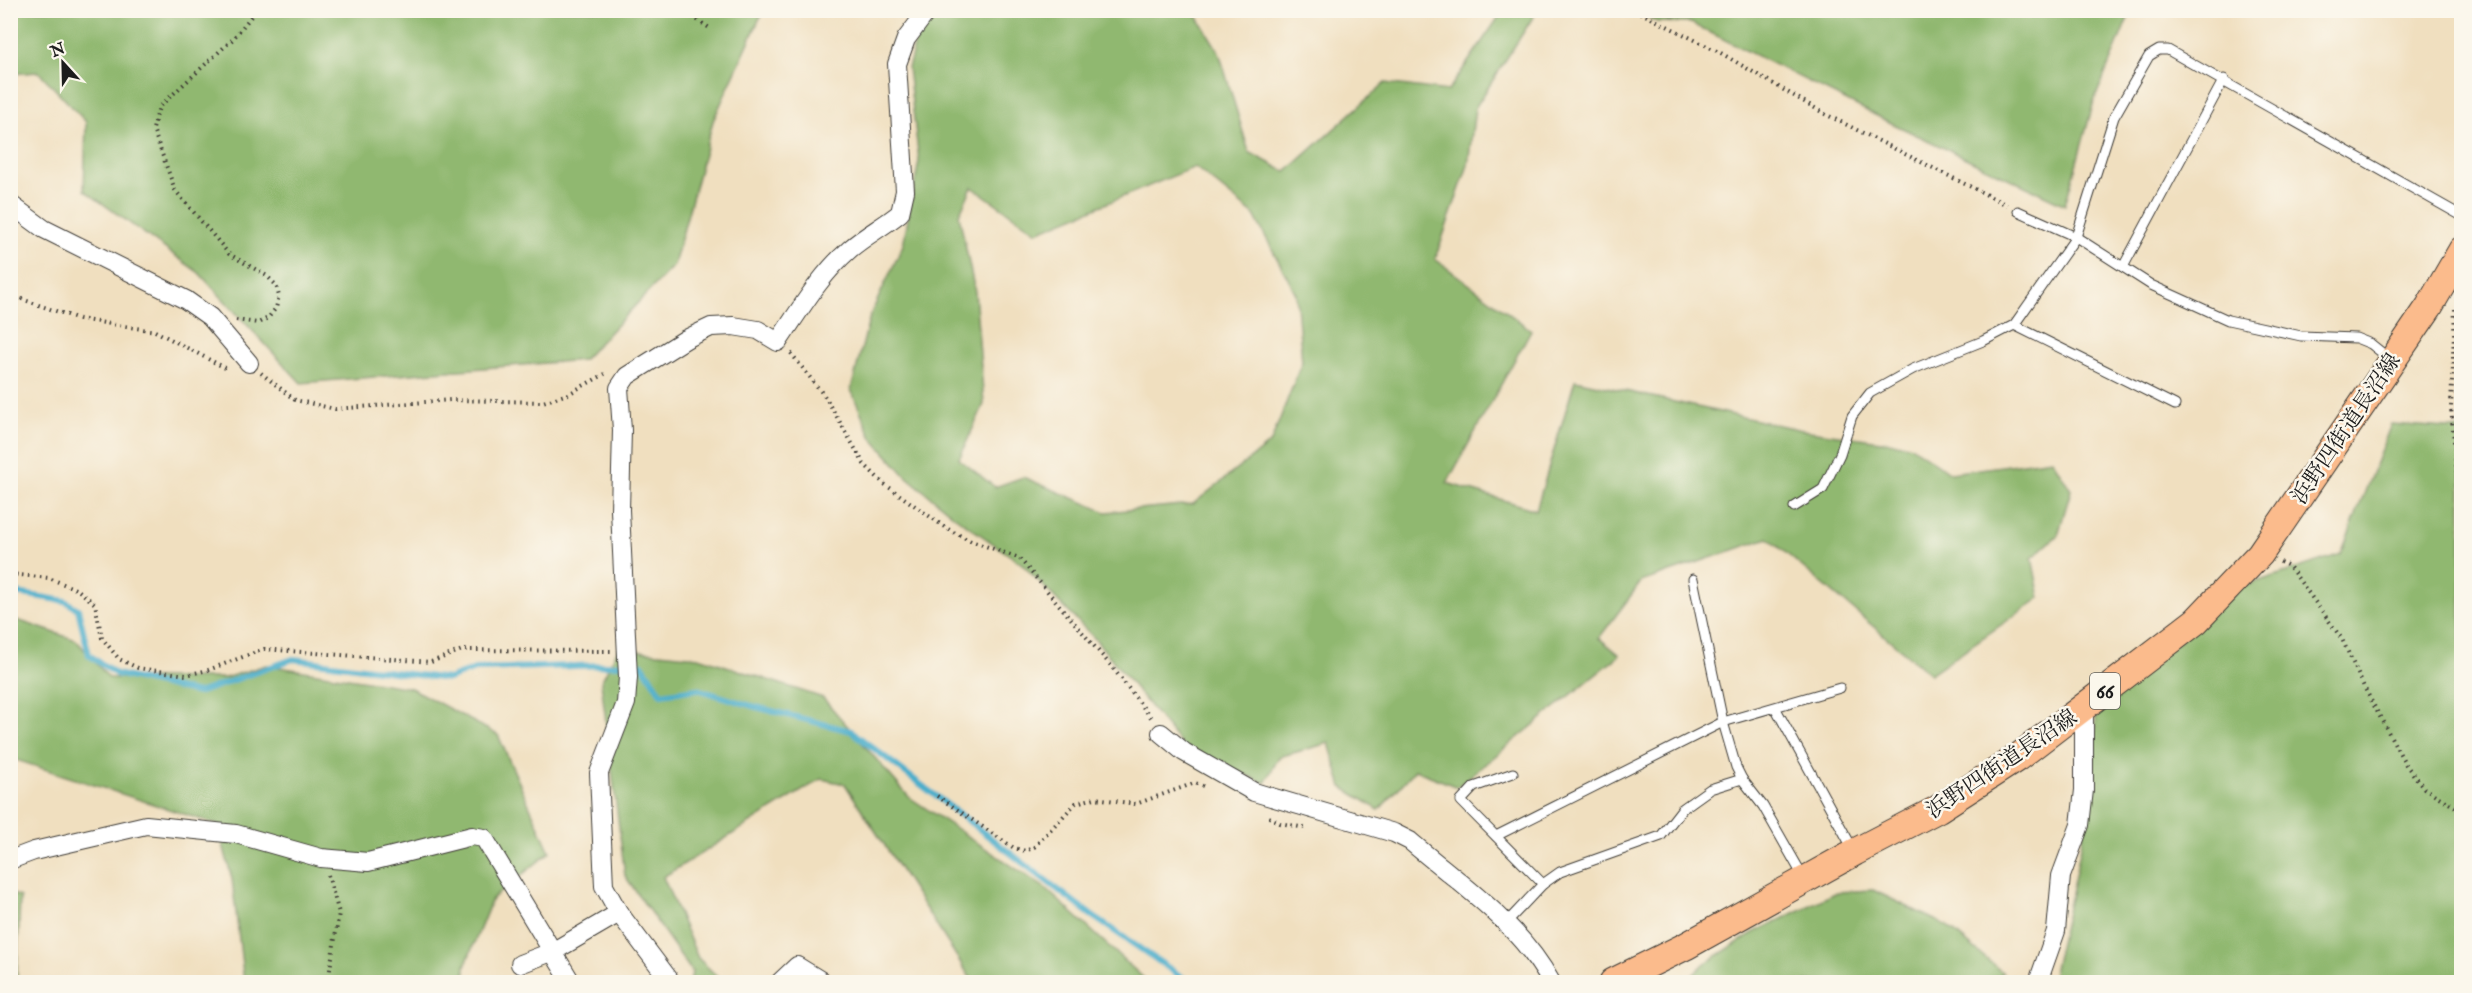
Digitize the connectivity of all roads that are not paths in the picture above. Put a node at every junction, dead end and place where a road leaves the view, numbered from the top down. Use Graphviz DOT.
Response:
graph roads {
  1 [pos="928,10"];
  2 [pos="2224,80"];
  3 [pos="10,204"];
  4 [pos="2018,211"];
  5 [pos="2462,216"];
  6 [pos="2076,237"];
  7 [pos="2462,250"];
  8 [pos="2123,267"];
  9 [pos="2014,324"];
  10 [pos="2391,361"];
  11 [pos="243,368"];
  12 [pos="2175,405"];
  13 [pos="1794,507"];
  14 [pos="1693,579"];
  15 [pos="1840,688"];
  16 [pos="2084,706"];
  17 [pos="1776,709"];
  18 [pos="1723,722"];
  19 [pos="1161,733"];
  20 [pos="1513,773"];
  21 [pos="1742,780"];
  22 [pos="1496,836"];
  23 [pos="1855,852"];
  24 [pos="10,860"];
  25 [pos="1805,880"];
  26 [pos="1543,884"];
  27 [pos="619,913"];
  28 [pos="1506,922"];
  29 [pos="554,951"];
  30 [pos="520,964"];
  31 [pos="571,982"];
  32 [pos="671,982"];
  33 [pos="780,982"];
  34 [pos="823,982"];
  35 [pos="1551,982"];
  36 [pos="1613,982"];
  37 [pos="2038,982"];
  1 -- 27 [label="street"];
  2 -- 5 [label="lane"];
  2 -- 6 [label="lane"];
  2 -- 8 [label="lane"];
  3 -- 11 [label="street"];
  4 -- 6 [label="lane"];
  6 -- 8 [label="lane"];
  6 -- 9 [label="lane"];
  7 -- 10 [label="main road, 浜野四街道長沼線 / 66"];
  8 -- 10 [label="lane"];
  9 -- 12 [label="lane"];
  9 -- 13 [label="lane"];
  10 -- 16 [label="main road, 浜野四街道長沼線 / 66"];
  14 -- 18 [label="lane"];
  15 -- 17 [label="lane"];
  16 -- 23 [label="main road, 浜野四街道長沼線 / 66"];
  16 -- 37 [label="street"];
  17 -- 18 [label="lane"];
  17 -- 23 [label="lane"];
  18 -- 21 [label="lane"];
  18 -- 22 [label="lane"];
  19 -- 28 [label="street"];
  20 -- 22 [label="lane"];
  21 -- 25 [label="lane"];
  21 -- 26 [label="lane"];
  22 -- 26 [label="lane"];
  23 -- 25 [label="main road, 浜野四街道長沼線 / 66"];
  24 -- 29 [label="street"];
  25 -- 36 [label="main road, 浜野四街道長沼線 / 66"];
  26 -- 28 [label="lane"];
  27 -- 29 [label="street"];
  27 -- 32 [label="street"];
  28 -- 35 [label="street"];
  29 -- 30 [label="street"];
  29 -- 31 [label="street"];
  33 -- 34 [label="street"];
}
